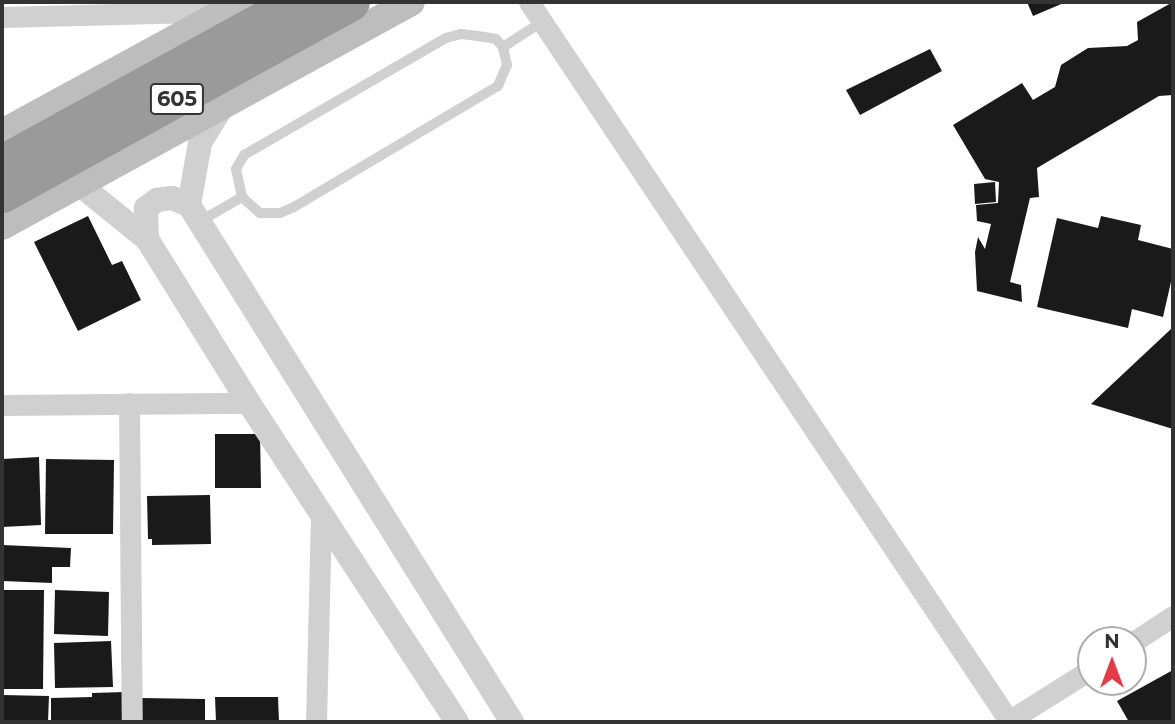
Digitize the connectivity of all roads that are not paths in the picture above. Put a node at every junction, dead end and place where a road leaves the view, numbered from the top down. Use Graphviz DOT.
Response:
graph roads {
  1 [pos="295,2"];
  2 [pos="351,2"];
  3 [pos="411,2"];
  4 [pos="529,2"];
  5 [pos="234,6"];
  6 [pos="123,7"];
  7 [pos="2,17"];
  8 [pos="542,22"];
  9 [pos="503,47"];
  10 [pos="222,107"];
  11 [pos="2,133"];
  12 [pos="2,163"];
  13 [pos="80,185"];
  14 [pos="2,194"];
  15 [pos="242,197"];
  16 [pos="194,214"];
  17 [pos="2,226"];
  18 [pos="147,239"];
  19 [pos="249,402"];
  20 [pos="129,403"];
  21 [pos="2,405"];
  22 [pos="321,513"];
  23 [pos="1173,616"];
  24 [pos="1147,633"];
  25 [pos="1077,677"];
  26 [pos="132,722"];
  27 [pos="316,722"];
  28 [pos="457,722"];
  29 [pos="512,722"];
  30 [pos="1008,722"];
  1 -- 12 [label="highway, 605"];
  2 -- 14 [label="highway, 605"];
  3 -- 10 [label="main road"];
  4 -- 8 [label="street"];
  5 -- 6 [label="street"];
  5 -- 11 [label="main road"];
  6 -- 7 [label="street"];
  8 -- 9 [label="lane"];
  8 -- 30 [label="street"];
  9 -- 15 [label="lane"];
  9 -- 15 [label="lane"];
  10 -- 13 [label="main road"];
  10 -- 16 [label="street"];
  13 -- 17 [label="main road"];
  13 -- 18 [label="street"];
  15 -- 16 [label="lane"];
  16 -- 18 [label="street"];
  16 -- 29 [label="street"];
  18 -- 19 [label="street"];
  19 -- 20 [label="street"];
  19 -- 22 [label="street"];
  20 -- 21 [label="street"];
  20 -- 26 [label="street"];
  22 -- 27 [label="street"];
  22 -- 28 [label="street"];
  23 -- 24 [label="street"];
  25 -- 30 [label="street"];
}
